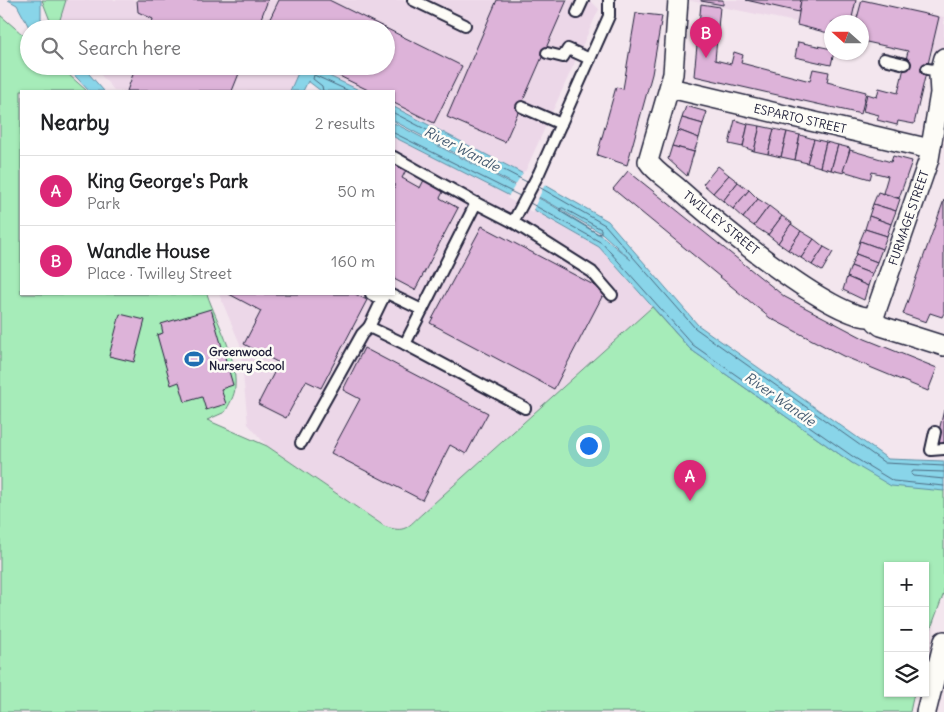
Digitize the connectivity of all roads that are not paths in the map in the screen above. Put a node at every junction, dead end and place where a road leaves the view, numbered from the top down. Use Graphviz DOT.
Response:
graph roads {
  1 [pos="413,0"];
  2 [pos="583,0"];
  3 [pos="609,0"];
  4 [pos="678,0"];
  5 [pos="577,13"];
  6 [pos="465,25"];
  7 [pos="547,53"];
  8 [pos="590,59"];
  9 [pos="884,59"];
  10 [pos="905,64"];
  11 [pos="937,66"];
  12 [pos="670,88"];
  13 [pos="522,107"];
  14 [pos="561,124"];
  15 [pos="930,149"];
  16 [pos="395,158"];
  17 [pos="476,203"];
  18 [pos="513,222"];
  19 [pos="612,294"];
  20 [pos="385,296"];
  21 [pos="422,310"];
  22 [pos="874,317"];
  23 [pos="369,327"];
  24 [pos="405,344"];
  25 [pos="944,346"];
  26 [pos="524,408"];
  27 [pos="935,432"];
  28 [pos="301,443"];
  29 [pos="944,449"];
  30 [pos="944,641"];
  31 [pos="926,712"];
  1 -- 6 [label="lane"];
  2 -- 5 [label="lane"];
  3 -- 8 [label="lane"];
  4 -- 12 [label="street, TWILLEY STREET"];
  7 -- 8 [label="lane"];
  8 -- 14 [label="lane"];
  9 -- 10 [label="lane"];
  11 -- 15 [label="street, FURMAGE STREET"];
  12 -- 15 [label="street, ESPARTO STREET"];
  12 -- 22 [label="street, TWILLEY STREET"];
  13 -- 14 [label="lane"];
  14 -- 18 [label="lane"];
  15 -- 22 [label="street, FURMAGE STREET"];
  16 -- 17 [label="lane"];
  17 -- 18 [label="lane"];
  17 -- 21 [label="lane"];
  18 -- 19 [label="lane"];
  20 -- 21 [label="lane"];
  20 -- 23 [label="lane"];
  21 -- 24 [label="lane"];
  22 -- 25 [label="street, TWILLEY STREET"];
  23 -- 24 [label="lane"];
  23 -- 28 [label="lane"];
  24 -- 26 [label="lane"];
  27 -- 29 [label="lane"];
  30 -- 31 [label="street"];
}
